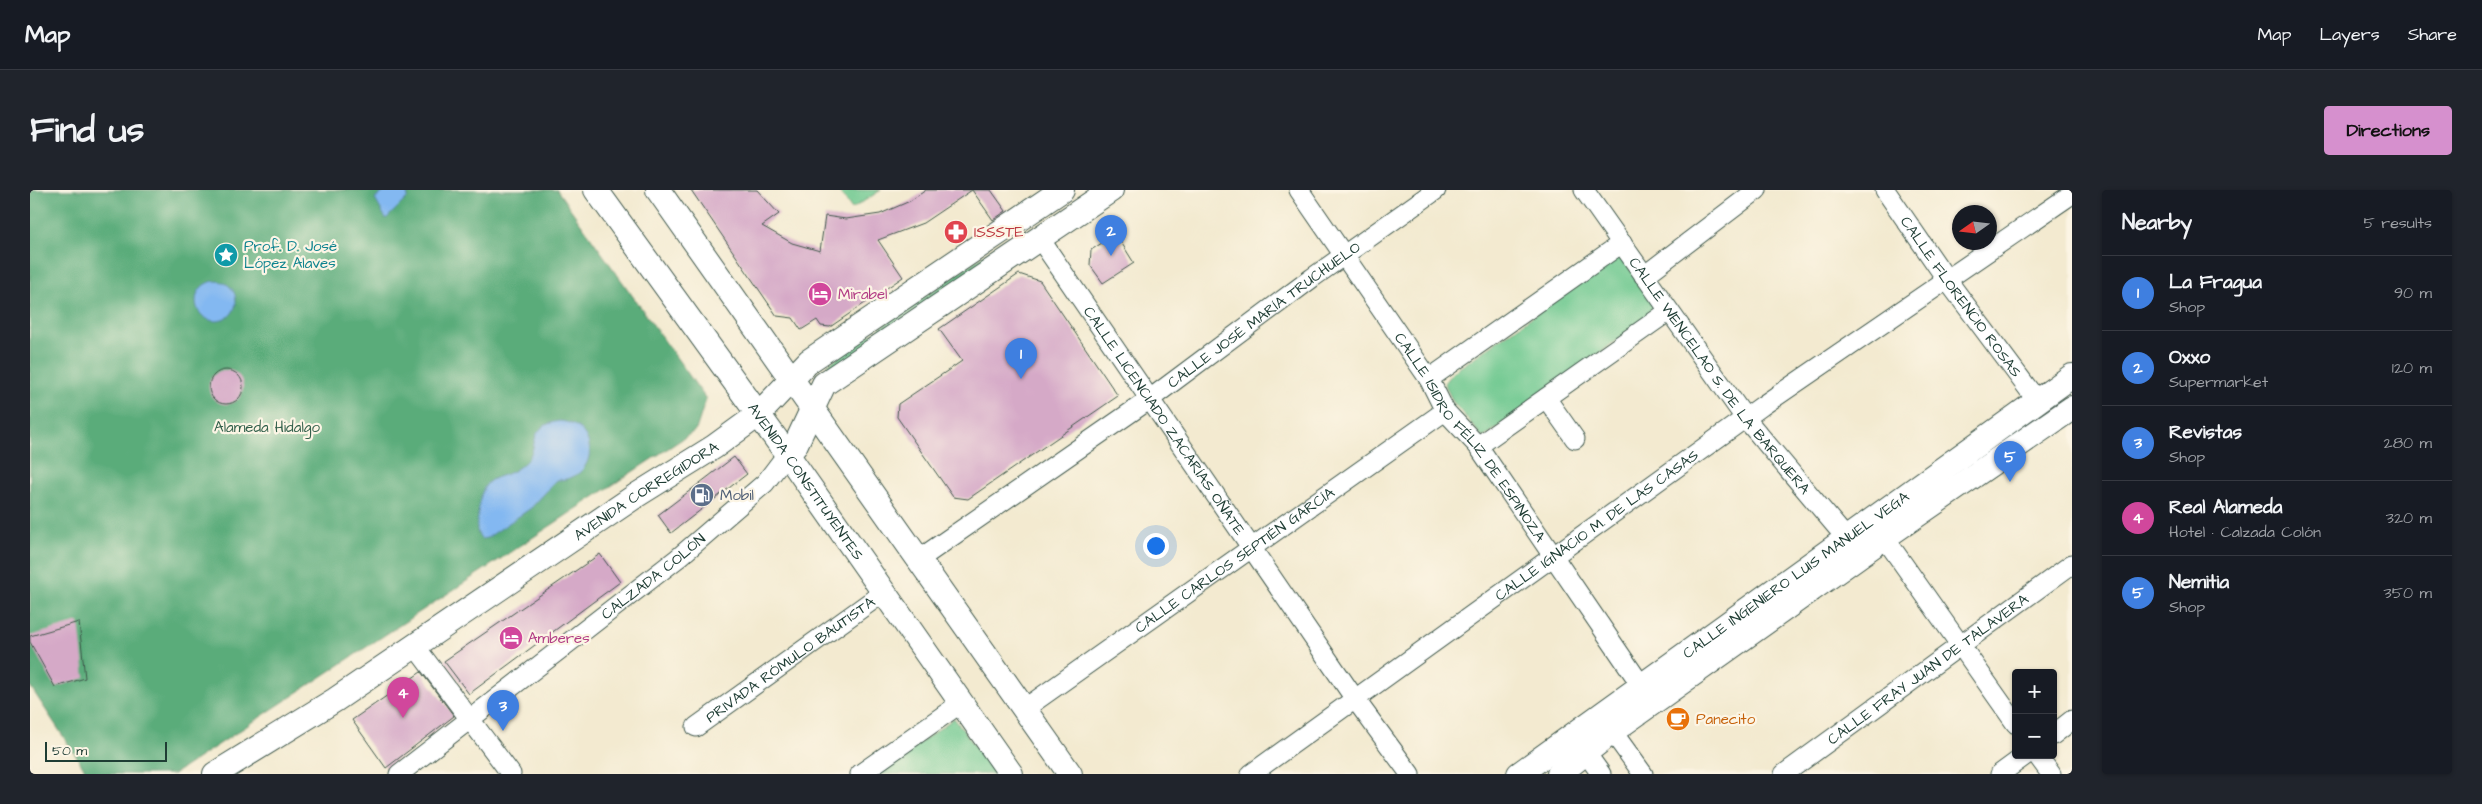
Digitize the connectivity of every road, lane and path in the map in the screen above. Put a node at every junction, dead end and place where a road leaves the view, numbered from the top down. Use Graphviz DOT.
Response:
graph roads {
  1 [pos="596,190"];
  2 [pos="658,190"];
  3 [pos="1062,190"];
  4 [pos="1111,190"];
  5 [pos="1299,190"];
  6 [pos="1436,190"];
  7 [pos="1584,190"];
  8 [pos="1757,190"];
  9 [pos="1885,190"];
  10 [pos="2072,194"];
  11 [pos="1040,239"];
  12 [pos="1622,243"];
  13 [pos="1344,255"];
  14 [pos="1644,276"];
  15 [pos="1946,280"];
  16 [pos="1670,311"];
  17 [pos="2072,376"];
  18 [pos="790,379"];
  19 [pos="1429,379"];
  20 [pos="1546,398"];
  21 [pos="2044,398"];
  22 [pos="1150,399"];
  23 [pos="812,410"];
  24 [pos="1445,411"];
  25 [pos="2069,411"];
  26 [pos="758,415"];
  27 [pos="1745,418"];
  28 [pos="1576,439"];
  29 [pos="1478,446"];
  30 [pos="787,454"];
  31 [pos="1874,537"];
  32 [pos="1846,538"];
  33 [pos="1252,550"];
  34 [pos="1553,555"];
  35 [pos="918,560"];
  36 [pos="2072,564"];
  37 [pos="884,592"];
  38 [pos="1961,645"];
  39 [pos="415,646"];
  40 [pos="1641,685"];
  41 [pos="1355,699"];
  42 [pos="961,703"];
  43 [pos="1024,709"];
  44 [pos="2012,718"];
  45 [pos="469,720"];
  46 [pos="2072,720"];
  47 [pos="1607,723"];
  48 [pos="696,727"];
  49 [pos="2057,732"];
  50 [pos="1580,745"];
  51 [pos="2021,759"];
  52 [pos="2041,759"];
  53 [pos="215,774"];
  54 [pos="399,774"];
  55 [pos="511,774"];
  56 [pos="860,774"];
  57 [pos="1011,774"];
  58 [pos="1070,774"];
  59 [pos="1251,774"];
  60 [pos="1410,774"];
  61 [pos="1519,774"];
  62 [pos="1559,774"];
  63 [pos="1601,774"];
  64 [pos="1643,774"];
  65 [pos="1784,774"];
  66 [pos="2000,774"];
  67 [pos="2051,774"];
  1 -- 26 [label="main road, AVENIDA CONSTITUYENTES"];
  2 -- 18 [label="main road"];
  3 -- 18 [label="main road, AVENIDA CORREGIDORA"];
  4 -- 11 [label="main road"];
  5 -- 13 [label="street, CALLE ISIDRO FÉLIZ DE ESPINOZA"];
  6 -- 13 [label="street, CALLE JOSÉ MARÍA TRUCHUELO"];
  7 -- 12 [label="street, CALLE WENCELAO S. DE LA BARQUERA"];
  8 -- 14 [label="street"];
  9 -- 15 [label="street, CALLE FLORENCIO ROSAS"];
  10 -- 15 [label="street, CALLE IGNACIO M. DE LAS CASAS"];
  11 -- 22 [label="street, CALLE LICENCIADO ZACARÍAS OÑATE"];
  11 -- 23 [label="main road"];
  12 -- 14 [label="street, CALLE WENCELAO S. DE LA BARQUERA"];
  12 -- 19 [label="street"];
  13 -- 19 [label="street, CALLE ISIDRO FÉLIZ DE ESPINOZA"];
  13 -- 22 [label="street, CALLE JOSÉ MARÍA TRUCHUELO"];
  14 -- 16 [label="street, CALLE WENCELAO S. DE LA BARQUERA"];
  15 -- 21 [label="street, CALLE FLORENCIO ROSAS"];
  15 -- 27 [label="street, CALLE IGNACIO M. DE LAS CASAS"];
  16 -- 20 [label="street"];
  16 -- 27 [label="street, CALLE WENCELAO S. DE LA BARQUERA"];
  17 -- 21 [label="main road, CALLE INGENIERO LUIS MANUEL VEGA"];
  18 -- 23 [label="main road"];
  18 -- 26 [label="main road, AVENIDA CORREGIDORA"];
  19 -- 24 [label="street, CALLE ISIDRO FÉLIZ DE ESPINOZA"];
  20 -- 28 [label="street"];
  20 -- 29 [label="street"];
  21 -- 25 [label="street, CALLE FLORENCIO ROSAS"];
  21 -- 31 [label="main road, CALLE INGENIERO LUIS MANUEL VEGA"];
  22 -- 33 [label="street, CALLE LICENCIADO ZACARÍAS OÑATE"];
  22 -- 35 [label="street, CALLE JOSÉ MARÍA TRUCHUELO"];
  23 -- 30 [label="main road, CALZADA COLÓN"];
  23 -- 35 [label="main road"];
  24 -- 29 [label="street, CALLE ISIDRO FÉLIZ DE ESPINOZA"];
  24 -- 33 [label="street, CALLE CARLOS SEPTIÉN GARCÍA"];
  25 -- 31 [label="main road, CALLE INGENIERO LUIS MANUEL VEGA"];
  26 -- 30 [label="main road, AVENIDA CONSTITUYENTES"];
  26 -- 39 [label="main road, AVENIDA CORREGIDORA"];
  27 -- 32 [label="street, CALLE WENCELAO S. DE LA BARQUERA"];
  27 -- 34 [label="street, CALLE IGNACIO M. DE LAS CASAS"];
  29 -- 34 [label="street, CALLE ISIDRO FÉLIZ DE ESPINOZA"];
  30 -- 37 [label="main road, AVENIDA CONSTITUYENTES"];
  30 -- 45 [label="street, CALZADA COLÓN"];
  31 -- 32 [label="main road, CALLE INGENIERO LUIS MANUEL VEGA"];
  31 -- 38 [label="street"];
  31 -- 47 [label="main road, CALLE INGENIERO LUIS MANUEL VEGA"];
  32 -- 40 [label="main road, CALLE INGENIERO LUIS MANUEL VEGA"];
  33 -- 41 [label="street, CALLE LICENCIADO ZACARÍAS OÑATE"];
  33 -- 43 [label="street, CALLE CARLOS SEPTIÉN GARCÍA"];
  34 -- 40 [label="street, CALLE ISIDRO FÉLIZ DE ESPINOZA"];
  34 -- 41 [label="street, CALLE IGNACIO M. DE LAS CASAS"];
  35 -- 43 [label="main road"];
  36 -- 38 [label="street, CALLE FRAY JUAN DE TALAVERA"];
  37 -- 42 [label="main road, AVENIDA CONSTITUYENTES"];
  37 -- 48 [label="street, PRIVADA RÓMULO BAUTISTA"];
  38 -- 44 [label="street"];
  38 -- 65 [label="street, CALLE FRAY JUAN DE TALAVERA"];
  39 -- 45 [label="street"];
  39 -- 53 [label="main road, AVENIDA CORREGIDORA"];
  40 -- 47 [label="main road, CALLE INGENIERO LUIS MANUEL VEGA"];
  41 -- 59 [label="street, CALLE IGNACIO M. DE LAS CASAS"];
  41 -- 60 [label="street, CALLE LICENCIADO ZACARÍAS OÑATE"];
  42 -- 56 [label="street"];
  42 -- 57 [label="main road, AVENIDA CONSTITUYENTES"];
  43 -- 58 [label="main road"];
  45 -- 54 [label="street, CALZADA COLÓN"];
  45 -- 55 [label="street"];
  46 -- 49 [label="street"];
  47 -- 50 [label="main road, CALLE INGENIERO LUIS MANUEL VEGA"];
  47 -- 64 [label="street"];
  50 -- 61 [label="main road, CALLE INGENIERO LUIS MANUEL VEGA"];
  50 -- 62 [label="main road, CALLE INGENIERO LUIS MANUEL VEGA"];
  50 -- 63 [label="street"];
  51 -- 66 [label="street"];
  52 -- 67 [label="street"];
}
